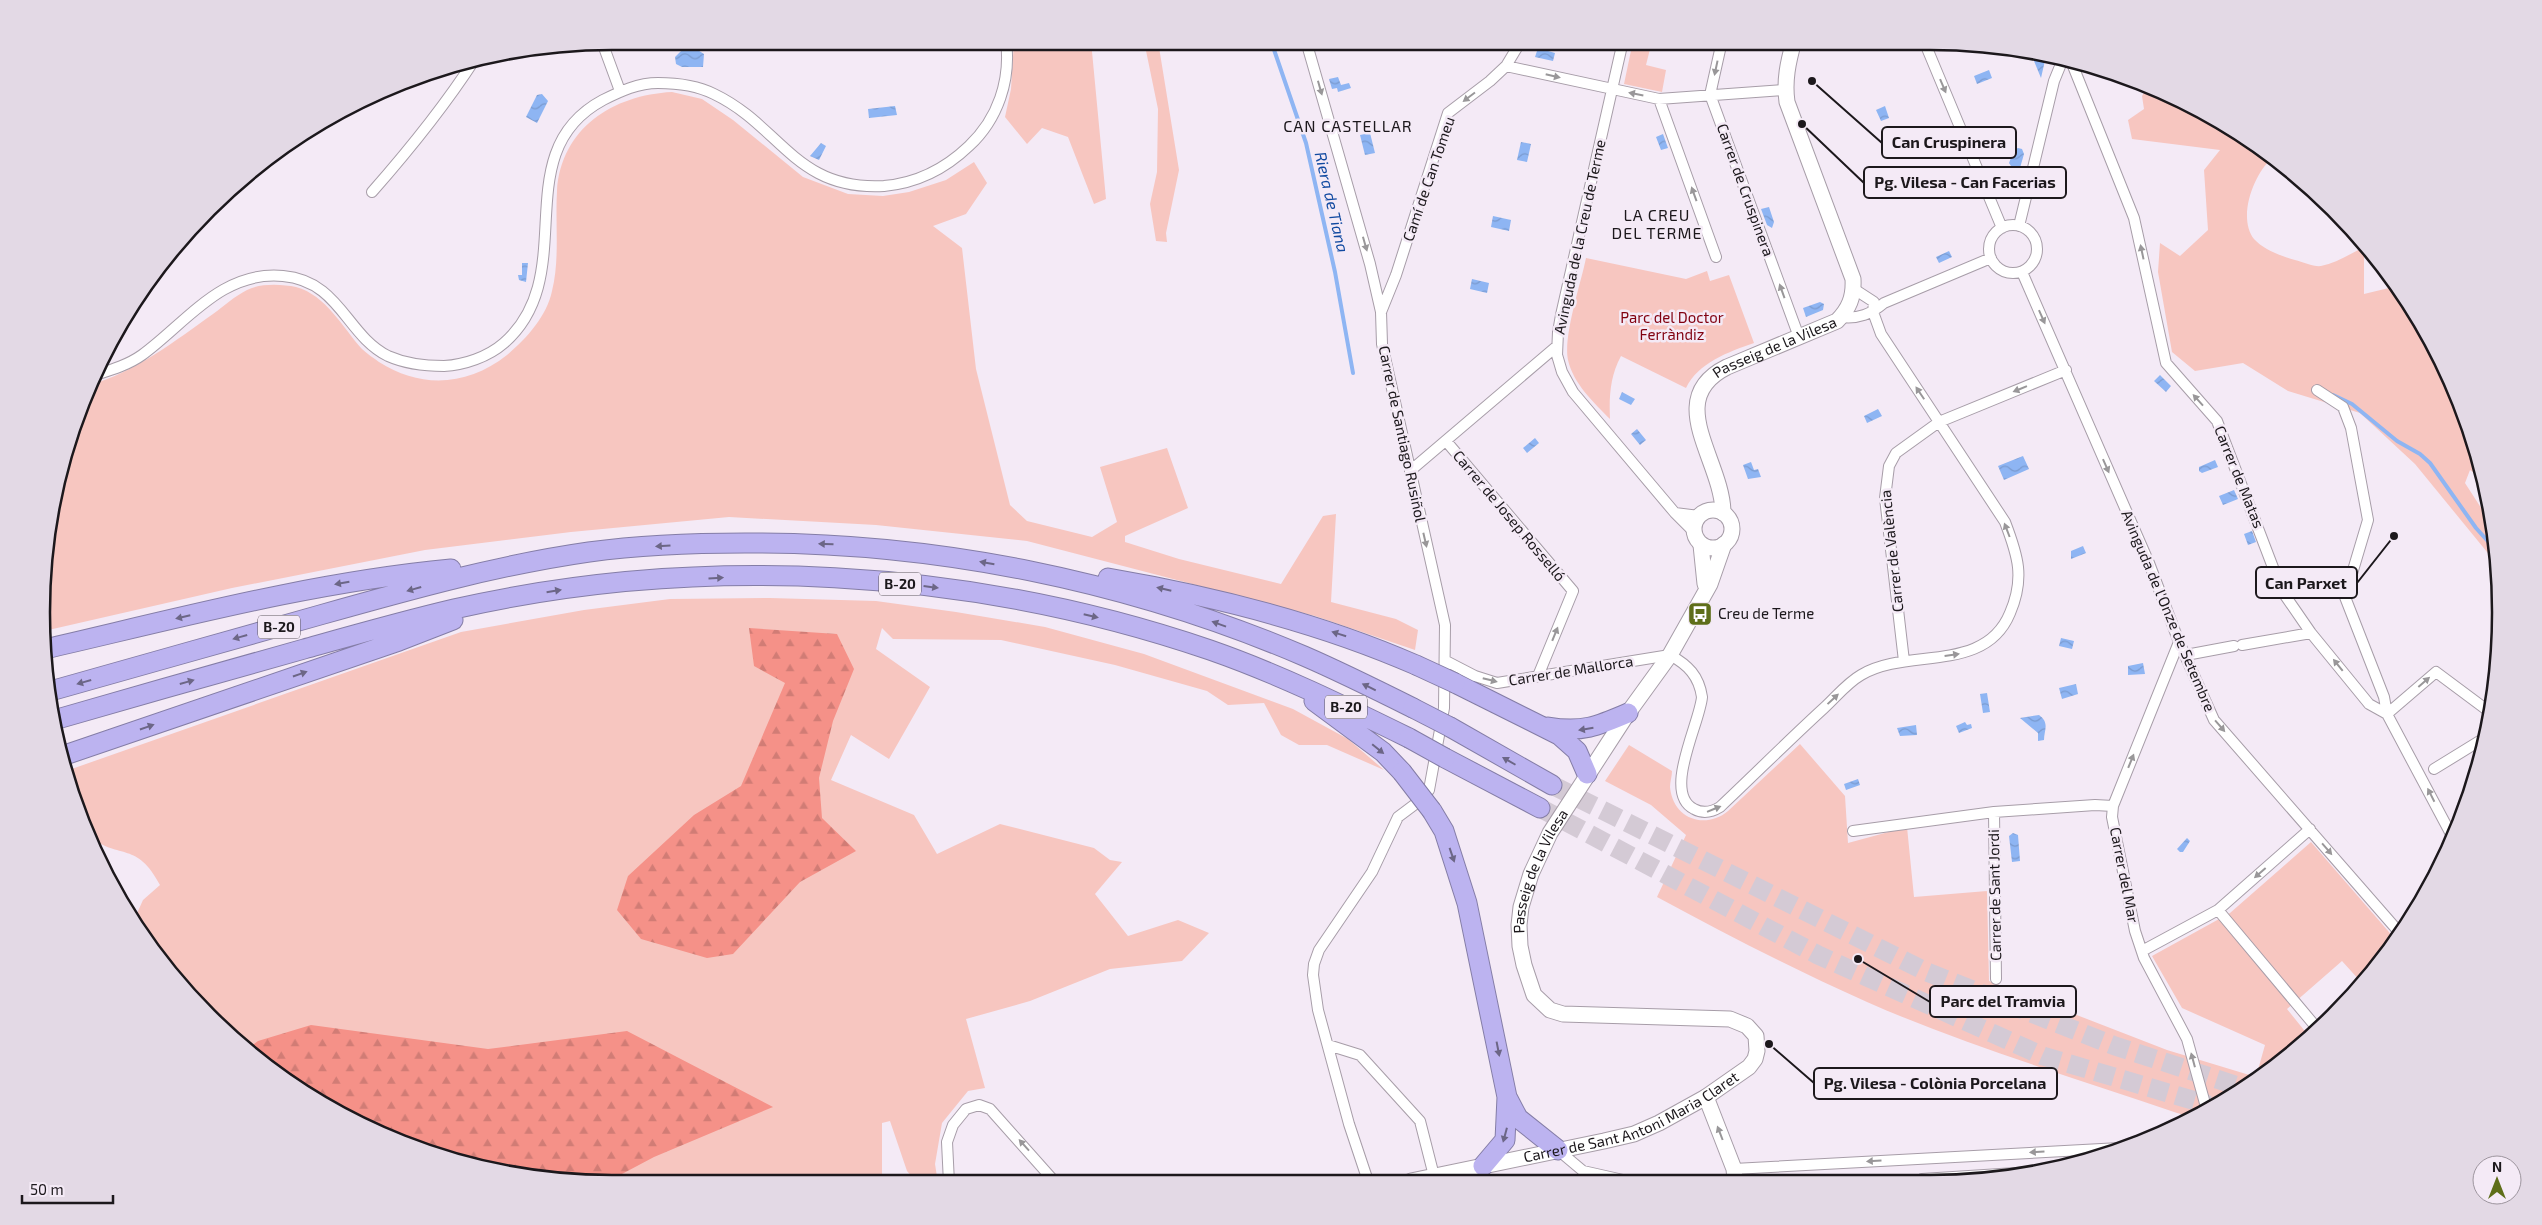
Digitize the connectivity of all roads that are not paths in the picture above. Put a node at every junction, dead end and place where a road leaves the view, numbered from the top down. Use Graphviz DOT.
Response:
graph roads {
  1 [pos="605,50"];
  2 [pos="1006,50"];
  3 [pos="1309,50"];
  4 [pos="1516,50"];
  5 [pos="1621,50"];
  6 [pos="1720,50"];
  7 [pos="1792,50"];
  8 [pos="1928,50"];
  9 [pos="1506,66"];
  10 [pos="2060,66"];
  11 [pos="469,69"];
  12 [pos="2074,69"];
  13 [pos="1612,90"];
  14 [pos="1785,90"];
  15 [pos="620,91"];
  16 [pos="1710,95"];
  17 [pos="1659,99"];
  18 [pos="372,192"];
  19 [pos="2019,226"];
  20 [pos="2002,228"];
  21 [pos="1716,256"];
  22 [pos="1991,258"];
  23 [pos="2022,272"];
  24 [pos="1852,295"];
  25 [pos="1877,306"];
  26 [pos="1381,312"];
  27 [pos="1841,316"];
  28 [pos="1799,337"];
  29 [pos="1557,346"];
  30 [pos="2066,370"];
  31 [pos="104,372"];
  32 [pos="2317,390"];
  33 [pos="1939,422"];
  34 [pos="1446,441"];
  35 [pos="1410,471"];
  36 [pos="1675,513"];
  37 [pos="1710,513"];
  38 [pos="1697,538"];
  39 [pos="1724,544"];
  40 [pos="512,565"];
  41 [pos="1035,572"];
  42 [pos="1706,591"];
  43 [pos="506,599"];
  44 [pos="2311,633"];
  45 [pos="2178,642"];
  46 [pos="51,648"];
  47 [pos="1670,655"];
  48 [pos="2186,655"];
  49 [pos="1446,661"];
  50 [pos="1904,662"];
  51 [pos="1538,676"];
  52 [pos="1283,679"];
  53 [pos="56,690"];
  54 [pos="2483,707"];
  55 [pos="1628,713"];
  56 [pos="2387,714"];
  57 [pos="60,718"];
  58 [pos="1541,726"];
  59 [pos="2476,743"];
  60 [pos="68,754"];
  61 [pos="2434,769"];
  62 [pos="1587,774"];
  63 [pos="1552,785"];
  64 [pos="2113,806"];
  65 [pos="1540,808"];
  66 [pos="1994,812"];
  67 [pos="2448,829"];
  68 [pos="2310,830"];
  69 [pos="1853,831"];
  70 [pos="2218,910"];
  71 [pos="2395,928"];
  72 [pos="2142,951"];
  73 [pos="1996,979"];
  74 [pos="2313,1023"];
  75 [pos="1752,1030"];
  76 [pos="1328,1045"];
  77 [pos="1507,1097"];
  78 [pos="1706,1097"];
  79 [pos="2205,1103"];
  80 [pos="1558,1150"];
  81 [pos="2095,1150"];
  82 [pos="1483,1166"];
  83 [pos="1734,1174"];
  84 [pos="949,1175"];
  85 [pos="1049,1175"];
  86 [pos="1366,1175"];
  87 [pos="1434,1175"];
  88 [pos="1439,1175"];
  89 [pos="1601,1175"];
  1 -- 15 [label="street"];
  2 -- 15 [label="street"];
  3 -- 26 [label="street, Carrer de Santiago Rusiñol, one-way"];
  4 -- 9 [label="street, Camí de Can Tomeu"];
  5 -- 13 [label="street, Avinguda de la Creu de Terme"];
  6 -- 16 [label="street, one-way"];
  7 -- 14 [label="street"];
  8 -- 20 [label="street, one-way"];
  9 -- 13 [label="street, one-way"];
  9 -- 26 [label="street, Camí de Can Tomeu, one-way"];
  10 -- 19 [label="street"];
  11 -- 18 [label="street"];
  44 -- 12 [label="street, Carrer de Matas, one-way"];
  17 -- 13 [label="street, one-way"];
  13 -- 29 [label="street, Avinguda de la Creu de Terme"];
  14 -- 16 [label="street"];
  14 -- 24 [label="street"];
  15 -- 31 [label="street"];
  16 -- 17 [label="street"];
  28 -- 16 [label="street, Carrer de Cruspinera, one-way"];
  21 -- 17 [label="street, one-way"];
  19 -- 20 [label="street"];
  19 -- 23 [label="street"];
  20 -- 22 [label="street"];
  22 -- 23 [label="street"];
  22 -- 25 [label="street"];
  23 -- 30 [label="street, Avinguda de l'Onze de Setembre, one-way"];
  24 -- 25 [label="street"];
  24 -- 27 [label="street, Passeig de la Vilesa"];
  25 -- 27 [label="street"];
  33 -- 25 [label="street, one-way"];
  26 -- 35 [label="street, Carrer de Santiago Rusiñol"];
  27 -- 28 [label="street, Passeig de la Vilesa"];
  28 -- 37 [label="street, Passeig de la Vilesa"];
  29 -- 34 [label="street"];
  29 -- 36 [label="street, Avinguda de la Creu de Terme"];
  30 -- 33 [label="street, Carrer de València, one-way"];
  30 -- 45 [label="street, Avinguda de l'Onze de Setembre, one-way"];
  32 -- 56 [label="street"];
  33 -- 50 [label="street, Carrer de València"];
  50 -- 33 [label="street, one-way"];
  34 -- 35 [label="street"];
  51 -- 34 [label="street, Carrer de Josep Rosselló, one-way"];
  35 -- 49 [label="street, Carrer de Santiago Rusiñol, one-way"];
  36 -- 37 [label="street"];
  36 -- 38 [label="street, Avinguda de la Creu de Terme"];
  37 -- 38 [label="street"];
  37 -- 39 [label="street"];
  38 -- 39 [label="street"];
  38 -- 42 [label="street"];
  39 -- 42 [label="street, Passeig de la Vilesa"];
  41 -- 40 [label="highway, B-20, one-way"];
  40 -- 46 [label="highway, one-way"];
  40 -- 53 [label="highway, B-20, one-way"];
  58 -- 41 [label="highway, B-20, one-way, bridge"];
  63 -- 41 [label="highway, B-20, one-way, bridge"];
  42 -- 47 [label="street, Passeig de la Vilesa"];
  43 -- 52 [label="highway, B-20, one-way"];
  57 -- 43 [label="highway, B-20, one-way"];
  60 -- 43 [label="highway, one-way"];
  44 -- 48 [label="street"];
  56 -- 44 [label="street, Carrer de Matas, one-way"];
  45 -- 48 [label="street, Avinguda de l'Onze de Setembre"];
  64 -- 45 [label="street, Carrer del Mar, one-way"];
  47 -- 50 [label="street, one-way"];
  47 -- 51 [label="street, Carrer de Mallorca"];
  47 -- 55 [label="street, Passeig de la Vilesa"];
  48 -- 68 [label="street, Avinguda de l'Onze de Setembre, one-way"];
  49 -- 51 [label="street, Carrer de Mallorca, one-way"];
  49 -- 76 [label="street, Carrer de Santiago Rusiñol"];
  52 -- 65 [label="highway, B-20, bridge"];
  52 -- 77 [label="highway, one-way, bridge"];
  56 -- 54 [label="street, one-way"];
  55 -- 58 [label="highway, B-20, one-way"];
  55 -- 62 [label="street, Passeig de la Vilesa"];
  67 -- 56 [label="street, Carrer de Matas, one-way"];
  58 -- 62 [label="highway, B-20"];
  59 -- 61 [label="street"];
  62 -- 75 [label="street, Passeig de la Vilesa"];
  64 -- 66 [label="street"];
  64 -- 72 [label="street, Carrer del Mar"];
  66 -- 69 [label="street"];
  66 -- 73 [label="street, Carrer de Sant Jordi"];
  68 -- 70 [label="street, one-way"];
  68 -- 71 [label="street, Avinguda de l'Onze de Setembre, one-way"];
  70 -- 72 [label="street"];
  70 -- 74 [label="street"];
  79 -- 72 [label="street, Carrer del Mar, one-way"];
  75 -- 78 [label="street, Carrer de Sant Antoni Maria Claret"];
  76 -- 86 [label="street"];
  76 -- 87 [label="street"];
  77 -- 80 [label="highway"];
  77 -- 82 [label="highway, one-way"];
  78 -- 80 [label="street, Carrer de Sant Antoni Maria Claret"];
  83 -- 78 [label="street, one-way"];
  80 -- 82 [label="street, Carrer de Sant Antoni Maria Claret"];
  80 -- 89 [label="street"];
  81 -- 83 [label="street, one-way"];
  82 -- 88 [label="street, Carrer de Sant Antoni Maria Claret"];
  85 -- 84 [label="street, one-way"];
}
